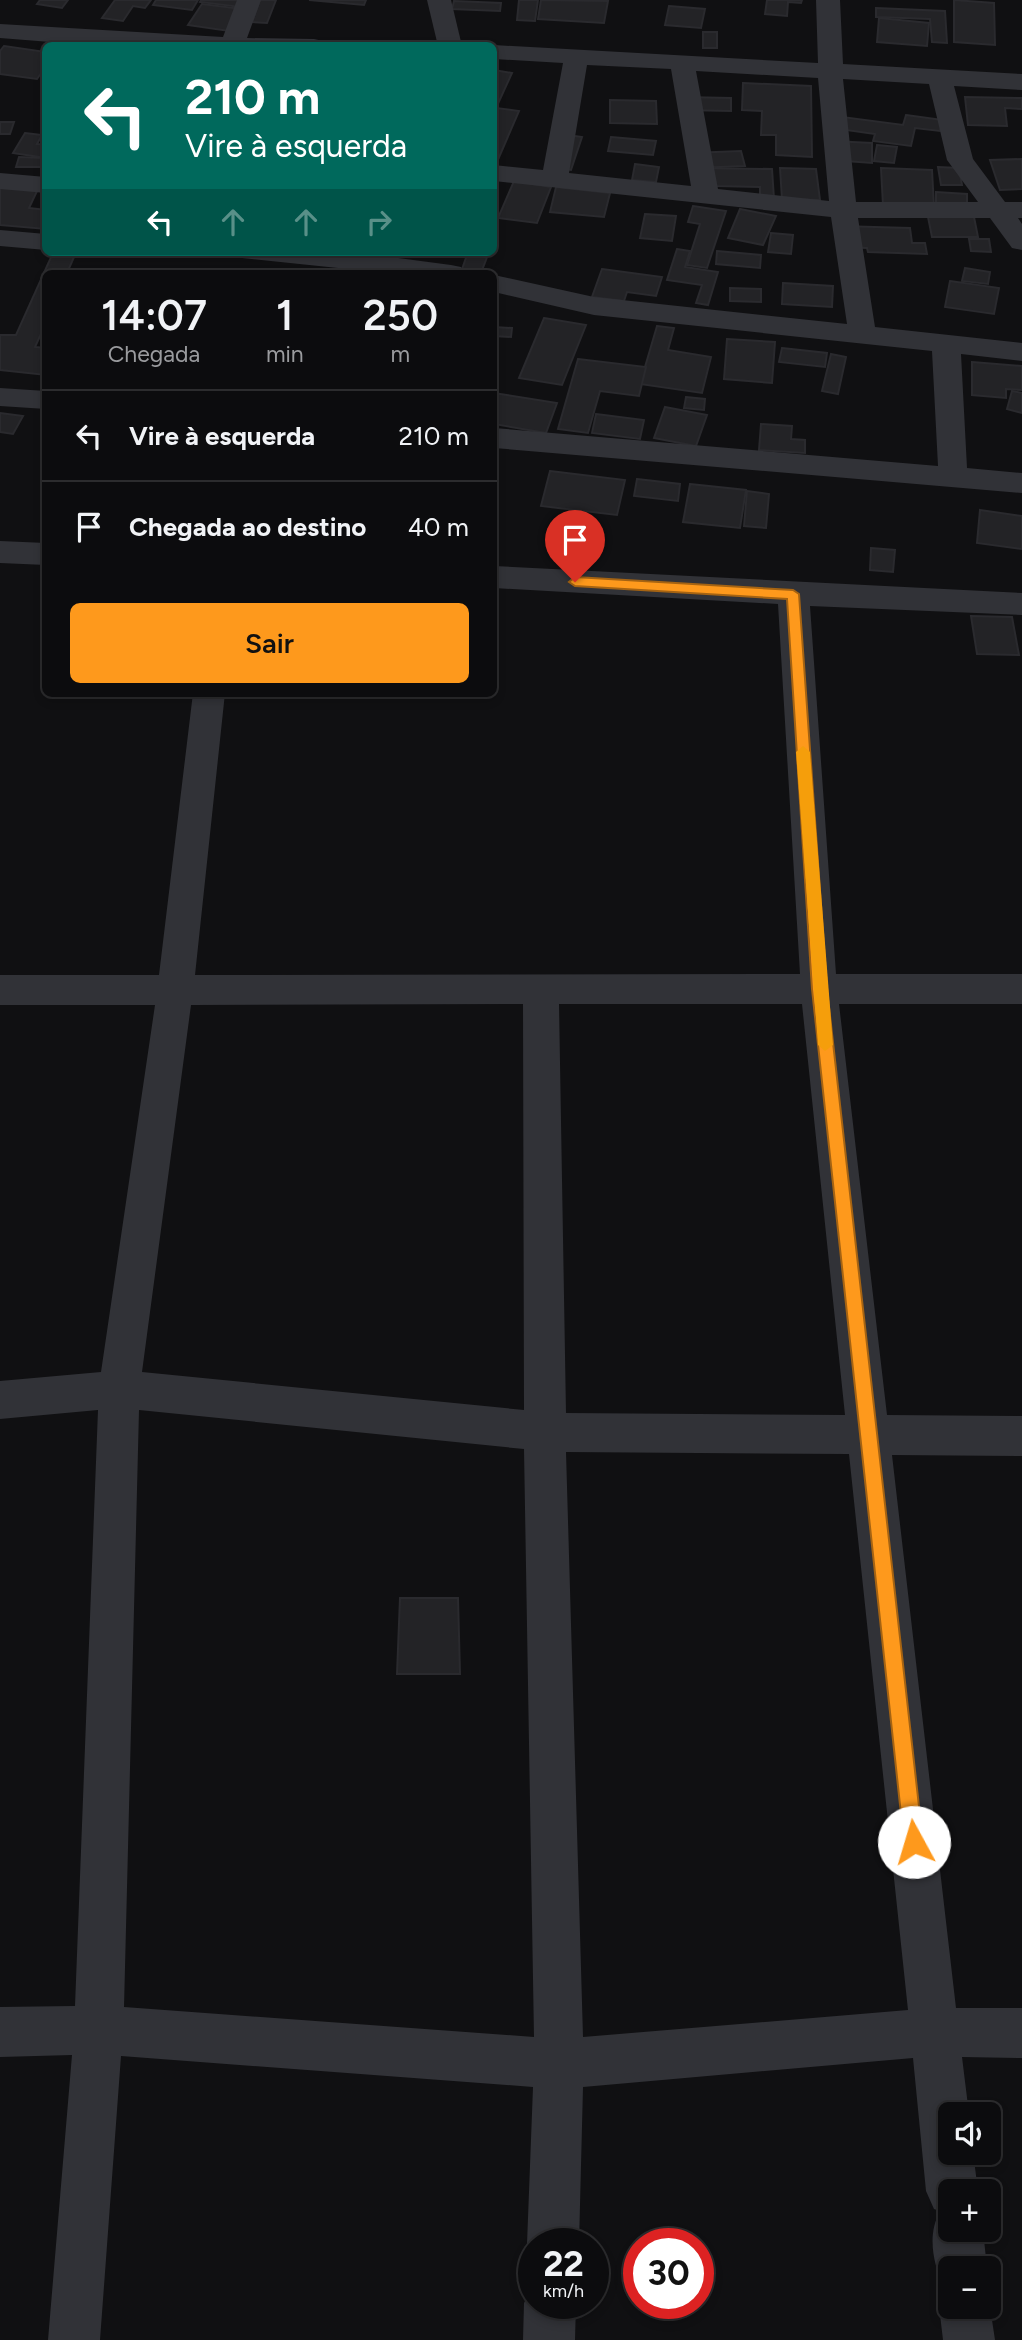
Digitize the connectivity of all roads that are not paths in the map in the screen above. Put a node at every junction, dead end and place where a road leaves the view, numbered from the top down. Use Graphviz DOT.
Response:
graph roads {
  1 [pos="248,0"];
  2 [pos="439,0"];
  3 [pos="828,0"];
  4 [pos="0,31"];
  5 [pos="144,42"];
  6 [pos="233,42"];
  7 [pos="449,42"];
  8 [pos="497,52"];
  9 [pos="576,58"];
  10 [pos="682,64"];
  11 [pos="828,73"];
  12 [pos="939,76"];
  13 [pos="1022,82"];
  14 [pos="497,173"];
  15 [pos="555,178"];
  16 [pos="0,181"];
  17 [pos="42,184"];
  18 [pos="706,196"];
  19 [pos="841,210"];
  20 [pos="1009,210"];
  21 [pos="0,238"];
  22 [pos="42,242"];
  23 [pos="1022,242"];
  24 [pos="319,256"];
  25 [pos="428,270"];
  26 [pos="497,285"];
  27 [pos="863,337"];
  28 [pos="946,344"];
  29 [pos="1022,352"];
  30 [pos="0,397"];
  31 [pos="42,400"];
  32 [pos="497,438"];
  33 [pos="953,477"];
  34 [pos="1022,483"];
  35 [pos="0,552"];
  36 [pos="42,554"];
  37 [pos="497,577"];
  38 [pos="793,594"];
  39 [pos="1022,604"];
  40 [pos="209,697"];
  41 [pos="819,989"];
  42 [pos="1022,989"];
  43 [pos="0,990"];
  44 [pos="541,991"];
  45 [pos="175,992"];
  46 [pos="119,1389"];
  47 [pos="0,1400"];
  48 [pos="545,1432"];
  49 [pos="868,1434"];
  50 [pos="1022,1436"];
  51 [pos="99,2030"];
  52 [pos="0,2032"];
  53 [pos="935,2032"];
  54 [pos="1022,2034"];
  55 [pos="559,2064"];
  56 [pos="952,2179"];
  57 [pos="554,2228"];
  58 [pos="550,2319"];
  59 [pos="967,2319"];
  60 [pos="74,2340"];
  61 [pos="549,2340"];
  62 [pos="969,2340"];
  1 -- 6 [label="street"];
  2 -- 7 [label="street"];
  3 -- 11 [label="street"];
  4 -- 5 [label="street"];
  8 -- 9 [label="street"];
  9 -- 10 [label="street"];
  9 -- 15 [label="street"];
  10 -- 11 [label="street"];
  10 -- 18 [label="street"];
  11 -- 12 [label="street"];
  11 -- 19 [label="street"];
  12 -- 13 [label="street"];
  12 -- 20 [label="street"];
  14 -- 15 [label="street"];
  15 -- 18 [label="street"];
  16 -- 17 [label="street"];
  18 -- 19 [label="street"];
  19 -- 20 [label="street"];
  19 -- 27 [label="street"];
  20 -- 23 [label="street"];
  21 -- 22 [label="street"];
  24 -- 25 [label="street"];
  26 -- 27 [label="street"];
  27 -- 28 [label="street"];
  28 -- 29 [label="street"];
  28 -- 33 [label="street"];
  30 -- 31 [label="street"];
  32 -- 33 [label="street"];
  33 -- 34 [label="street"];
  35 -- 36 [label="street"];
  37 -- 38 [label="street"];
  38 -- 39 [label="street"];
  38 -- 41 [label="street"];
  40 -- 45 [label="street"];
  41 -- 42 [label="street"];
  41 -- 44 [label="street"];
  41 -- 49 [label="street"];
  43 -- 45 [label="street"];
  44 -- 45 [label="street"];
  44 -- 48 [label="street"];
  45 -- 46 [label="street"];
  46 -- 47 [label="street"];
  46 -- 48 [label="street"];
  46 -- 51 [label="street"];
  48 -- 49 [label="street"];
  48 -- 55 [label="street"];
  49 -- 50 [label="street"];
  49 -- 53 [label="street"];
  51 -- 52 [label="street"];
  51 -- 55 [label="street"];
  51 -- 60 [label="street"];
  53 -- 54 [label="street"];
  53 -- 55 [label="street"];
  53 -- 56 [label="street"];
  55 -- 57 [label="street"];
  58 -- 61 [label="street"];
  59 -- 62 [label="street"];
}
